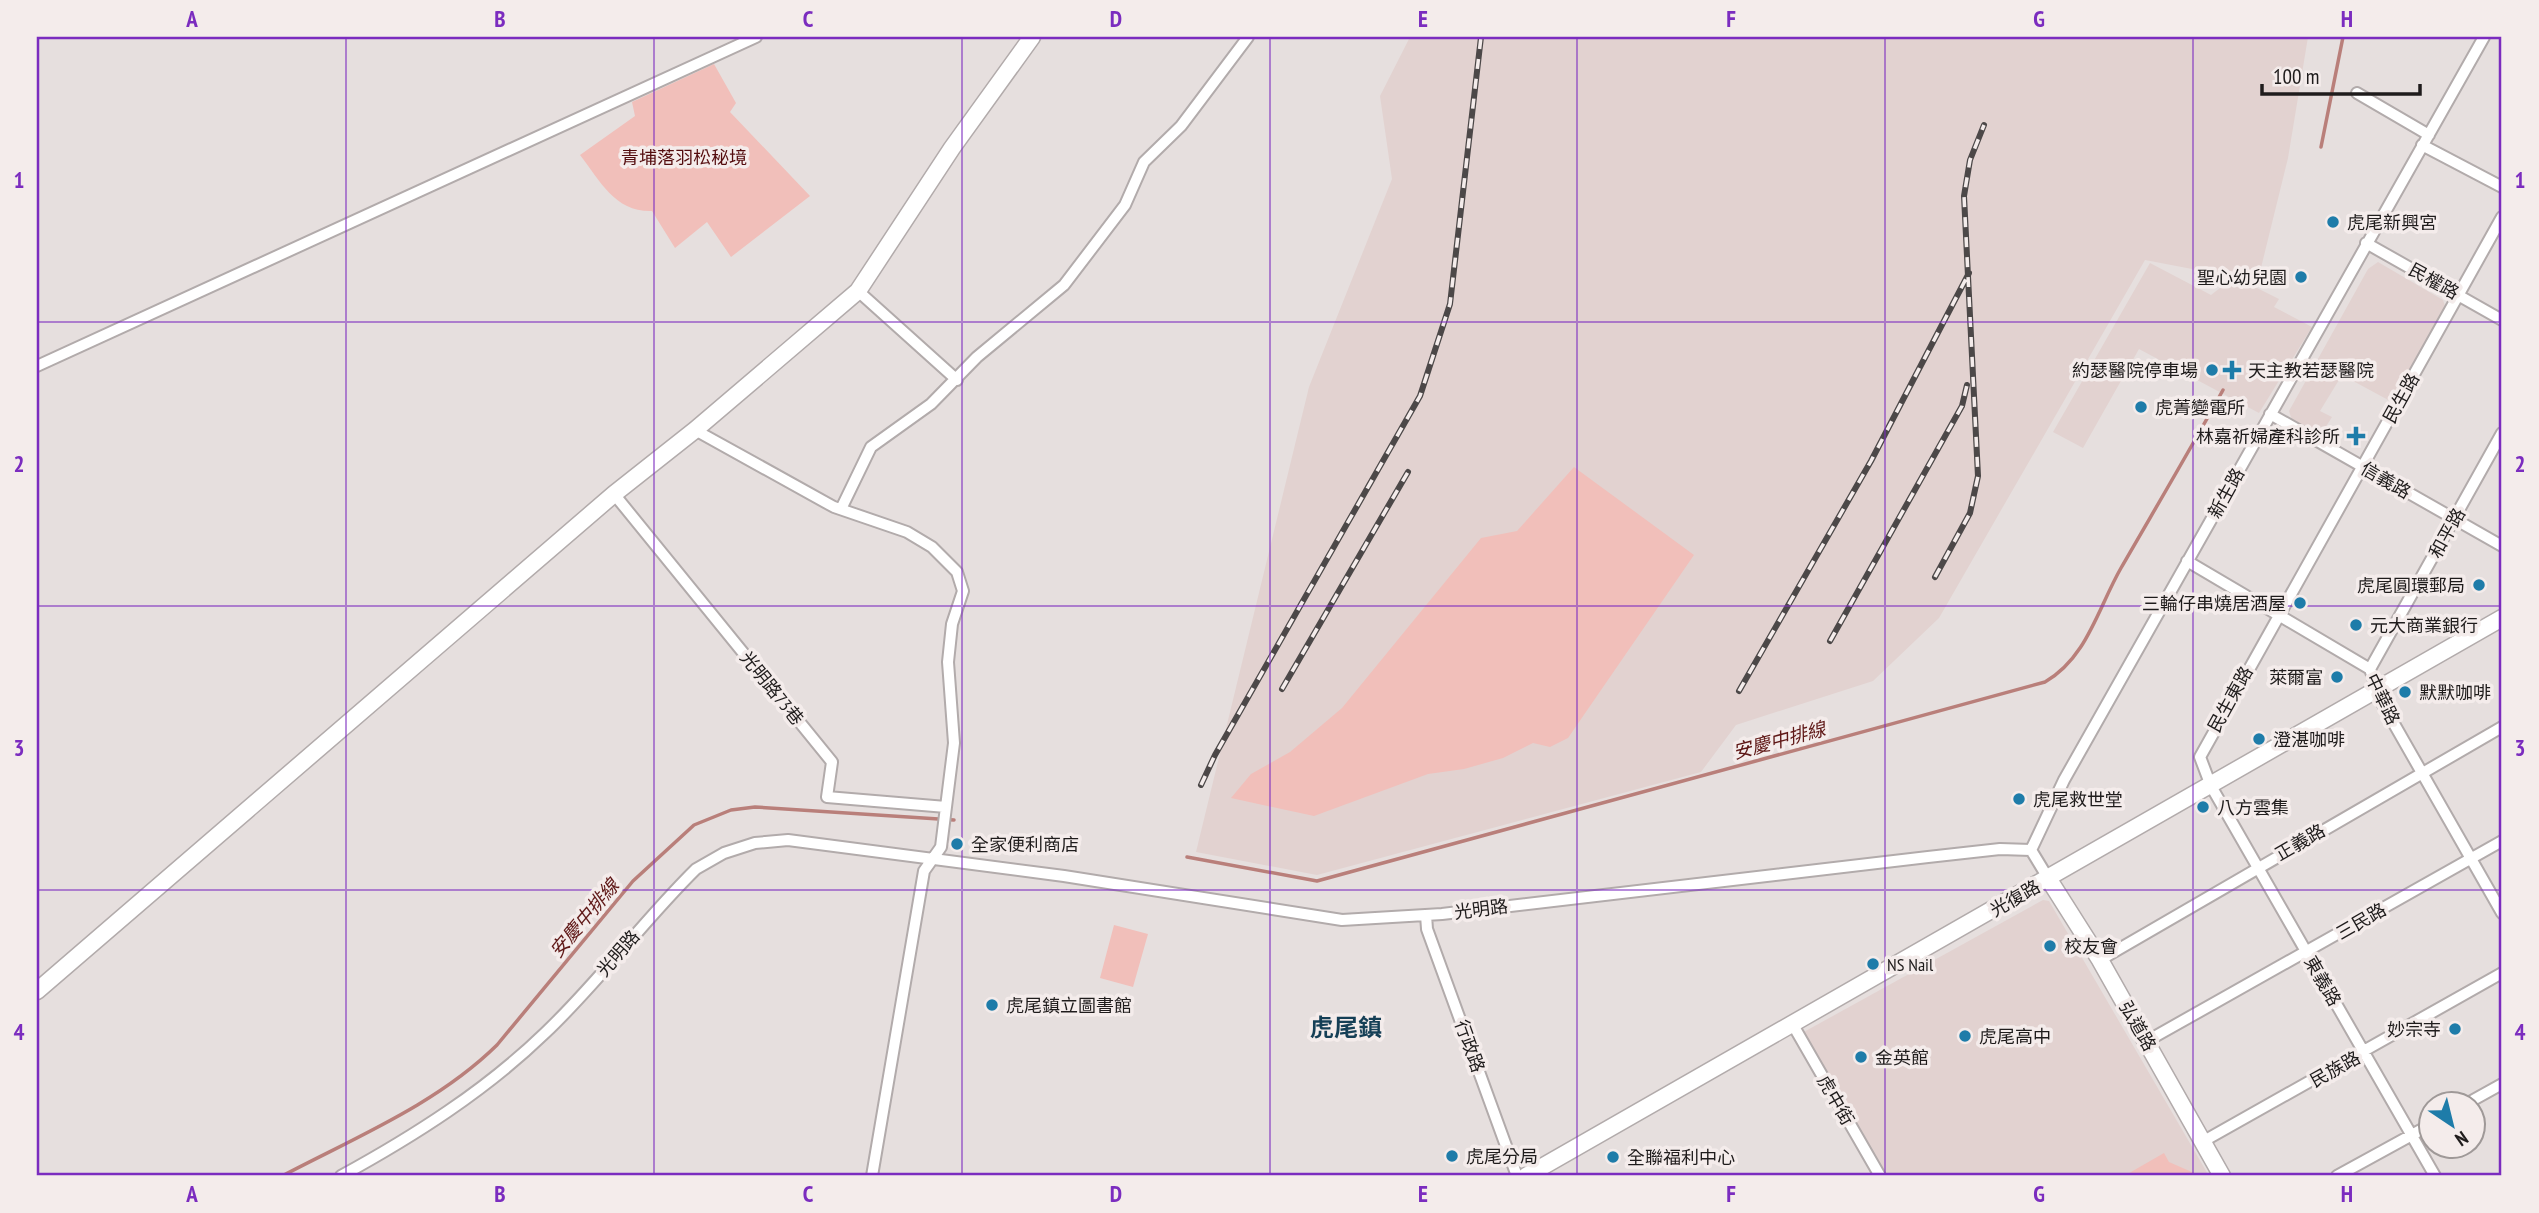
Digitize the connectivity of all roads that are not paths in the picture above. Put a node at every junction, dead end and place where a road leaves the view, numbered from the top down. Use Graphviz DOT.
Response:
graph roads {
  1 [pos="756,37"];
  2 [pos="1032,37"];
  3 [pos="1248,37"];
  4 [pos="2484,37"];
  5 [pos="2357,93"];
  6 [pos="2425,140"];
  7 [pos="2502,187"];
  8 [pos="2502,217"];
  9 [pos="2366,243"];
  10 [pos="858,291"];
  11 [pos="2459,294"];
  12 [pos="2502,320"];
  13 [pos="37,366"];
  14 [pos="957,380"];
  15 [pos="2270,414"];
  16 [pos="695,430"];
  17 [pos="2502,433"];
  18 [pos="2362,467"];
  19 [pos="614,494"];
  20 [pos="841,509"];
  21 [pos="2455,519"];
  22 [pos="2502,546"];
  23 [pos="2187,561"];
  24 [pos="2278,614"];
  25 [pos="2502,618"];
  26 [pos="2370,669"];
  27 [pos="2377,689"];
  28 [pos="2502,727"];
  29 [pos="2422,773"];
  30 [pos="2211,786"];
  31 [pos="946,807"];
  32 [pos="2502,841"];
  33 [pos="2031,850"];
  34 [pos="2471,858"];
  35 [pos="933,860"];
  36 [pos="2258,867"];
  37 [pos="2048,878"];
  38 [pos="2502,913"];
  39 [pos="1426,915"];
  40 [pos="2306,953"];
  41 [pos="2100,960"];
  42 [pos="2502,973"];
  43 [pos="37,991"];
  44 [pos="1793,1025"];
  45 [pos="2147,1041"];
  46 [pos="2364,1053"];
  47 [pos="2502,1084"];
  48 [pos="2486,1093"];
  49 [pos="2416,1133"];
  50 [pos="2412,1135"];
  51 [pos="2202,1142"];
  52 [pos="341,1176"];
  53 [pos="872,1176"];
  54 [pos="1517,1176"];
  55 [pos="1527,1176"];
  56 [pos="1880,1176"];
  57 [pos="2222,1176"];
  58 [pos="2337,1176"];
  59 [pos="2435,1176"];
  1 -- 13 [label="street"];
  2 -- 10 [label="street"];
  3 -- 14 [label="street"];
  4 -- 6 [label="street, 新生路"];
  5 -- 6 [label="street"];
  6 -- 7 [label="street"];
  6 -- 9 [label="street, 新生路"];
  8 -- 11 [label="street, 民生路"];
  9 -- 11 [label="street, 民權路"];
  9 -- 15 [label="street, 新生路"];
  10 -- 14 [label="street"];
  10 -- 16 [label="street"];
  11 -- 12 [label="street, 民權路"];
  11 -- 18 [label="street, 民生路"];
  14 -- 20 [label="street"];
  15 -- 18 [label="street, 信義路"];
  15 -- 23 [label="street, 新生路"];
  16 -- 19 [label="street"];
  16 -- 20 [label="street"];
  17 -- 21 [label="street, 和平路"];
  18 -- 21 [label="street, 信義路"];
  18 -- 24 [label="street, 民生路"];
  19 -- 31 [label="street, 光明路73巷"];
  19 -- 43 [label="street"];
  20 -- 31 [label="street"];
  21 -- 22 [label="street, 信義路"];
  21 -- 26 [label="street, 和平路"];
  23 -- 24 [label="street, 中華路"];
  23 -- 33 [label="street, 新生路"];
  24 -- 26 [label="street, 中華路"];
  24 -- 30 [label="street, 民生東路"];
  25 -- 27 [label="street, 光復路"];
  26 -- 27 [label="street, 中華路"];
  27 -- 29 [label="street, 中華路"];
  27 -- 30 [label="street, 光復路"];
  28 -- 29 [label="street, 正義路"];
  29 -- 34 [label="street, 中華路"];
  29 -- 36 [label="street, 正義路"];
  30 -- 36 [label="street, 東義路"];
  30 -- 37 [label="street, 光復路"];
  31 -- 35 [label="street"];
  32 -- 34 [label="street, 三民路"];
  33 -- 37 [label="street"];
  33 -- 39 [label="street, 光明路"];
  34 -- 38 [label="street, 中華路"];
  34 -- 40 [label="street, 三民路"];
  35 -- 39 [label="street, 光明路"];
  35 -- 52 [label="street, 光明路"];
  35 -- 53 [label="street"];
  36 -- 40 [label="street, 東義路"];
  36 -- 41 [label="street, 正義路"];
  37 -- 41 [label="street, 弘道路"];
  37 -- 44 [label="street, 光復路"];
  39 -- 54 [label="street, 行政路"];
  40 -- 45 [label="street, 三民路"];
  40 -- 46 [label="street, 東義路"];
  41 -- 45 [label="street, 弘道路"];
  42 -- 46 [label="street, 民族路"];
  44 -- 55 [label="street, 光復路"];
  44 -- 56 [label="street, 虎中街"];
  45 -- 51 [label="street, 弘道路"];
  46 -- 50 [label="street, 東義路"];
  46 -- 51 [label="street, 民族路"];
  47 -- 48 [label="street"];
  49 -- 50 [label="street"];
  50 -- 58 [label="street"];
  50 -- 59 [label="street, 東義路"];
  51 -- 57 [label="street, 弘道路"];
}
